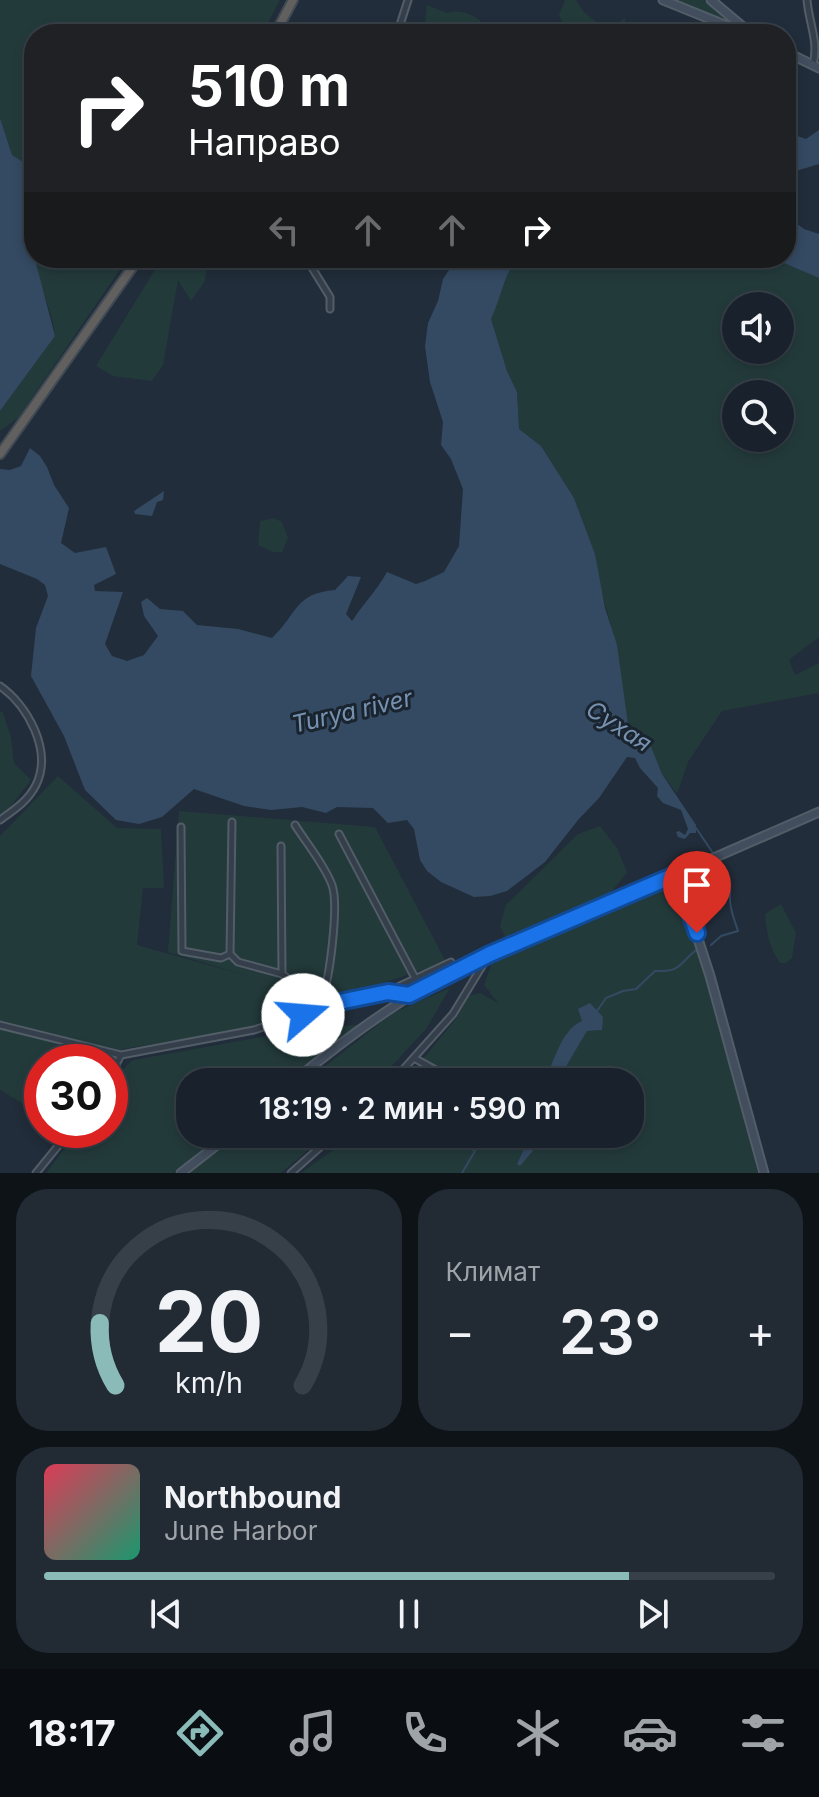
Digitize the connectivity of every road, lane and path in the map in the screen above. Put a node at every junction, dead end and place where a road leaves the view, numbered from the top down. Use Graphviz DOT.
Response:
graph roads {
  1 [pos="293,0"];
  2 [pos="408,0"];
  3 [pos="663,0"];
  4 [pos="711,0"];
  5 [pos="807,0"];
  6 [pos="280,24"];
  7 [pos="400,24"];
  8 [pos="724,24"];
  9 [pos="739,24"];
  10 [pos="796,57"];
  11 [pos="816,67"];
  12 [pos="132,268"];
  13 [pos="312,268"];
  14 [pos="330,309"];
  15 [pos="0,454"];
  16 [pos="0,686"];
  17 [pos="819,812"];
  18 [pos="0,820"];
  19 [pos="232,822"];
  20 [pos="295,825"];
  21 [pos="181,827"];
  22 [pos="339,834"];
  23 [pos="281,846"];
  24 [pos="677,874"];
  25 [pos="230,954"];
  26 [pos="490,954"];
  27 [pos="451,962"];
  28 [pos="282,974"];
  29 [pos="415,978"];
  30 [pos="388,992"];
  31 [pos="323,994"];
  32 [pos="409,995"];
  33 [pos="327,1007"];
  34 [pos="0,1025"];
  35 [pos="77,1044"];
  36 [pos="128,1054"];
  37 [pos="414,1058"];
  38 [pos="311,1068"];
  39 [pos="405,1068"];
  40 [pos="432,1068"];
  41 [pos="56,1148"];
  42 [pos="213,1148"];
  43 [pos="319,1148"];
  44 [pos="36,1173"];
  45 [pos="181,1173"];
  46 [pos="291,1173"];
  47 [pos="764,1173"];
  1 -- 6 [label="highway"];
  2 -- 7 [label="street"];
  3 -- 8 [label="main road"];
  4 -- 9 [label="main road"];
  5 -- 11 [label="street"];
  10 -- 11 [label="main road"];
  12 -- 15 [label="highway"];
  13 -- 14 [label="street"];
  16 -- 18 [label="street"];
  17 -- 24 [label="main road"];
  19 -- 25 [label="street"];
  20 -- 31 [label="street"];
  21 -- 25 [label="street"];
  22 -- 29 [label="street"];
  23 -- 28 [label="street"];
  24 -- 26 [label="main road"];
  24 -- 47 [label="main road"];
  25 -- 28 [label="street"];
  26 -- 32 [label="main road"];
  26 -- 37 [label="street"];
  27 -- 29 [label="street"];
  28 -- 31 [label="street"];
  29 -- 30 [label="street"];
  30 -- 32 [label="street"];
  30 -- 33 [label="street"];
  31 -- 33 [label="street"];
  32 -- 38 [label="main road"];
  33 -- 36 [label="street"];
  34 -- 35 [label="street"];
  37 -- 39 [label="street"];
  37 -- 40 [label="street"];
  41 -- 44 [label="street"];
  42 -- 45 [label="main road"];
  43 -- 46 [label="street"];
}
